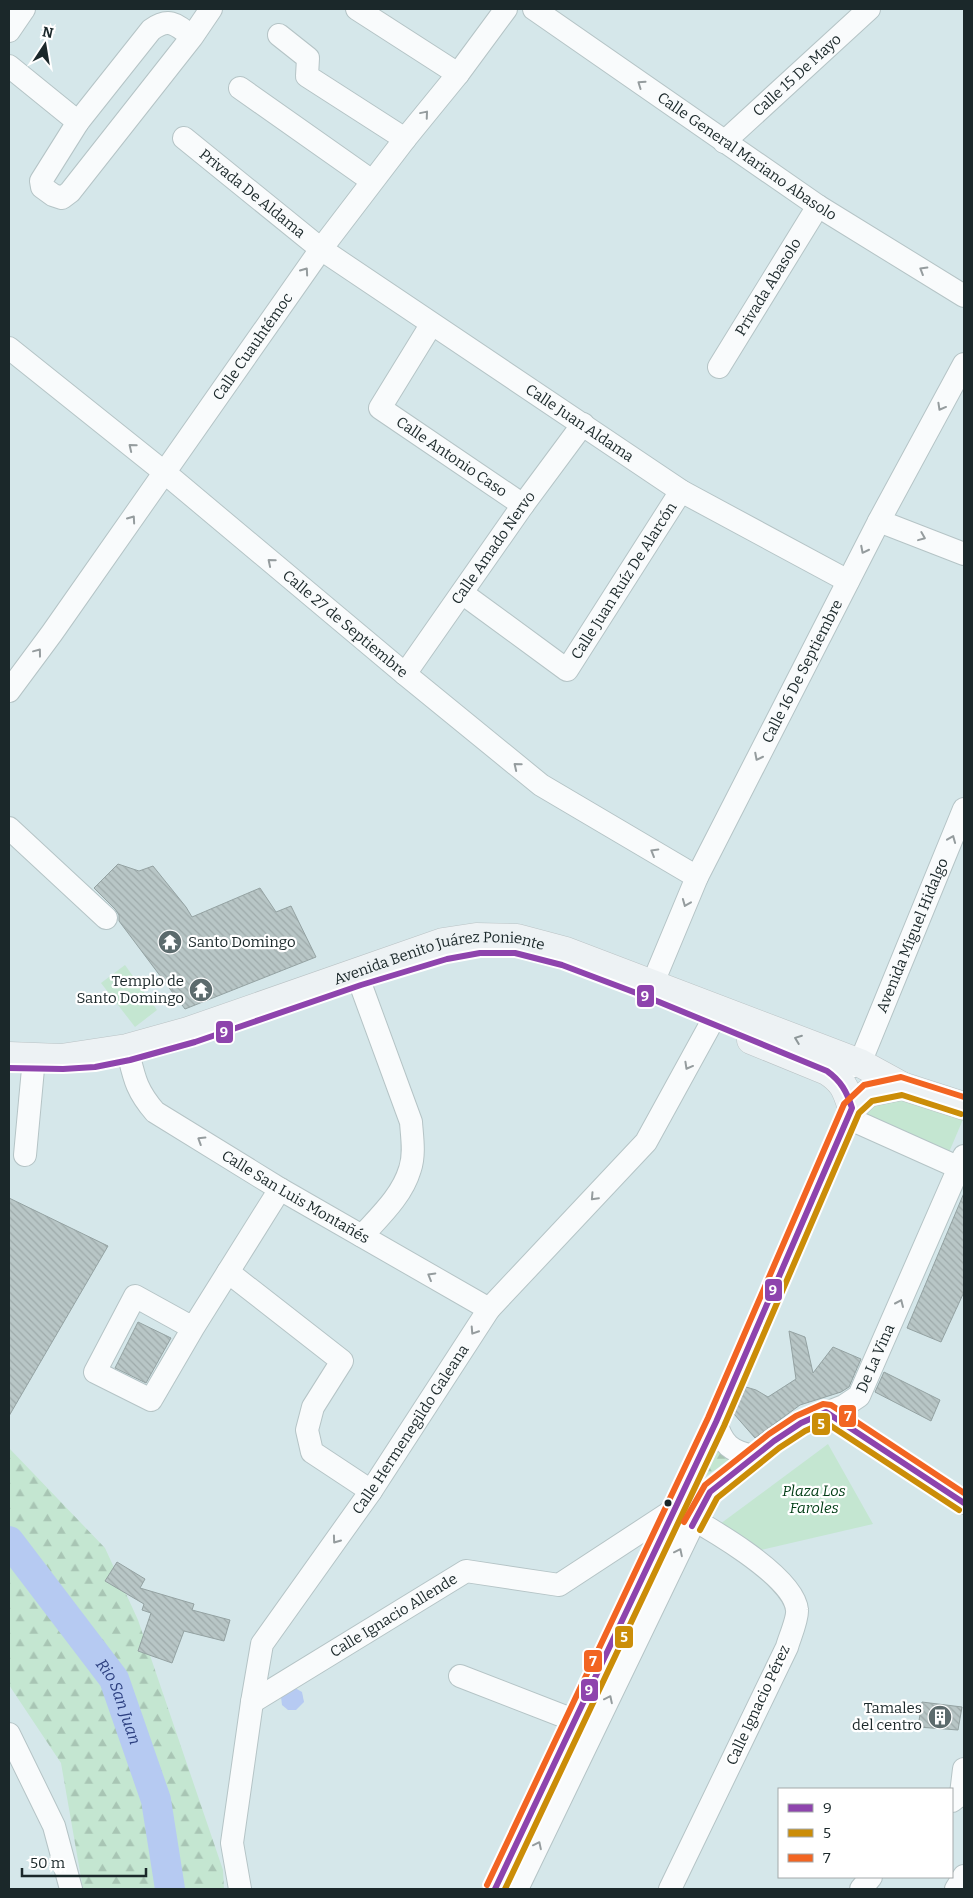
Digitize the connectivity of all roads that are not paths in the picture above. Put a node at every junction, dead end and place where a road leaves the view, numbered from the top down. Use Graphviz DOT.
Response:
graph roads {
  1 [pos="24,9"];
  2 [pos="211,9"];
  3 [pos="357,9"];
  4 [pos="506,9"];
  5 [pos="534,9"];
  6 [pos="869,9"];
  7 [pos="9,31"];
  8 [pos="279,35"];
  9 [pos="192,37"];
  10 [pos="9,66"];
  11 [pos="458,74"];
  12 [pos="240,88"];
  13 [pos="78,122"];
  14 [pos="184,138"];
  15 [pos="404,138"];
  16 [pos="724,142"];
  17 [pos="372,181"];
  18 [pos="818,206"];
  19 [pos="321,249"];
  20 [pos="964,296"];
  21 [pos="432,325"];
  22 [pos="9,348"];
  23 [pos="964,364"];
  24 [pos="719,367"];
  25 [pos="583,424"];
  26 [pos="164,472"];
  27 [pos="681,491"];
  28 [pos="523,505"];
  29 [pos="879,520"];
  30 [pos="964,554"];
  31 [pos="848,581"];
  32 [pos="462,593"];
  33 [pos="404,674"];
  34 [pos="9,690"];
  35 [pos="964,809"];
  36 [pos="9,828"];
  37 [pos="696,877"];
  38 [pos="106,918"];
  39 [pos="358,979"];
  40 [pos="650,990"];
  41 [pos="715,1016"];
  42 [pos="128,1054"];
  43 [pos="791,1057"];
  44 [pos="860,1062"];
  45 [pos="21,1063"];
  46 [pos="902,1086"];
  47 [pos="964,1106"];
  48 [pos="850,1113"];
  49 [pos="24,1156"];
  50 [pos="963,1164"];
  51 [pos="280,1189"];
  52 [pos="362,1236"];
  53 [pos="228,1272"];
  54 [pos="489,1309"];
  55 [pos="193,1328"];
  56 [pos="826,1412"];
  57 [pos="716,1422"];
  58 [pos="754,1456"];
  59 [pos="371,1491"];
  60 [pos="964,1503"];
  61 [pos="675,1509"];
  62 [pos="695,1520"];
  63 [pos="460,1676"];
  64 [pos="252,1702"];
  65 [pos="576,1721"];
  66 [pos="9,1734"];
  67 [pos="964,1769"];
  68 [pos="953,1801"];
  69 [pos="964,1876"];
  70 [pos="870,1878"];
  71 [pos="71,1889"];
  72 [pos="240,1889"];
  73 [pos="496,1889"];
  74 [pos="517,1889"];
  75 [pos="670,1889"];
  76 [pos="861,1889"];
  77 [pos="956,1889"];
  1 -- 7 [label="street"];
  2 -- 9 [label="street"];
  3 -- 11 [label="street"];
  4 -- 11 [label="street, Calle Cuauhtémoc"];
  16 -- 5 [label="street, Calle General Mariano Abasolo, one-way"];
  6 -- 16 [label="street, Calle 15 De Mayo"];
  8 -- 15 [label="street"];
  9 -- 13 [label="street"];
  9 -- 13 [label="street"];
  10 -- 13 [label="street"];
  15 -- 11 [label="street, Calle Cuauhtémoc, one-way"];
  12 -- 17 [label="street"];
  14 -- 19 [label="street, Privada De Aldama"];
  15 -- 17 [label="street, Calle Cuauhtémoc"];
  16 -- 18 [label="street, Calle General Mariano Abasolo"];
  17 -- 19 [label="street, Calle Cuauhtémoc"];
  20 -- 18 [label="street, Calle General Mariano Abasolo, one-way"];
  18 -- 24 [label="street, Privada Abasolo"];
  19 -- 21 [label="street, Calle Juan Aldama"];
  26 -- 19 [label="street, Calle Cuauhtémoc, one-way"];
  21 -- 25 [label="street, Calle Juan Aldama"];
  21 -- 28 [label="street, Calle Antonio Caso"];
  26 -- 22 [label="street, Calle 27 de Septiembre, one-way"];
  23 -- 29 [label="street, Calle 16 De Septiembre, one-way"];
  25 -- 27 [label="street, Calle Juan Aldama"];
  25 -- 28 [label="street, Calle Amado Nervo"];
  33 -- 26 [label="street, Calle 27 de Septiembre, one-way"];
  34 -- 26 [label="street, Calle Cuauhtémoc, one-way"];
  27 -- 31 [label="street, Calle Juan Aldama"];
  27 -- 32 [label="street, Calle Juan Ruíz De Alarcón"];
  28 -- 32 [label="street, Calle Amado Nervo"];
  29 -- 30 [label="street, one-way"];
  29 -- 31 [label="street, Calle 16 De Septiembre, one-way"];
  31 -- 37 [label="street, Calle 16 De Septiembre, one-way"];
  32 -- 33 [label="street, Calle Amado Nervo"];
  37 -- 33 [label="street, Calle 27 de Septiembre, one-way"];
  44 -- 35 [label="street, Avenida Miguel Hidalgo, one-way"];
  36 -- 38 [label="street"];
  37 -- 40 [label="street, Calle 16 De Septiembre, one-way"];
  39 -- 40 [label="main road, Avenida Benito Juárez Poniente"];
  39 -- 42 [label="main road, Avenida Benito Juárez Poniente"];
  39 -- 52 [label="street"];
  40 -- 41 [label="main road, Avenida Benito Juárez Poniente"];
  41 -- 43 [label="main road, Avenida Benito Juárez Poniente"];
  44 -- 41 [label="main road, Avenida Benito Juárez Poniente, one-way"];
  41 -- 54 [label="street, Calle Hermenegildo Galeana, one-way"];
  42 -- 45 [label="main road, Avenida Benito Juárez Poniente"];
  51 -- 42 [label="street, Calle San Luis Montañés, one-way"];
  43 -- 44 [label="street"];
  43 -- 48 [label="main road, Avenida Benito Juárez Poniente"];
  44 -- 46 [label="main road, Avenida Benito Juárez Poniente"];
  45 -- 49 [label="street"];
  46 -- 47 [label="main road, Avenida Benito Juárez Poniente"];
  46 -- 48 [label="main road"];
  48 -- 50 [label="street"];
  48 -- 57 [label="street"];
  56 -- 50 [label="street, De La Vina, one-way"];
  51 -- 52 [label="street, Calle San Luis Montañés"];
  51 -- 53 [label="street"];
  54 -- 52 [label="street, Calle San Luis Montañés, one-way"];
  53 -- 55 [label="street"];
  53 -- 59 [label="street"];
  54 -- 59 [label="street, Calle Hermenegildo Galeana, one-way"];
  55 -- 55 [label="street"];
  56 -- 58 [label="street, De La Vina"];
  56 -- 60 [label="street"];
  57 -- 58 [label="street"];
  57 -- 61 [label="street"];
  58 -- 62 [label="street, De La Vina"];
  59 -- 64 [label="street, Calle Hermenegildo Galeana, one-way"];
  61 -- 62 [label="street, Calle Ignacio Pérez"];
  61 -- 64 [label="street, Calle Ignacio Allende"];
  61 -- 65 [label="street"];
  74 -- 62 [label="street, one-way"];
  62 -- 75 [label="street, Calle Ignacio Pérez"];
  63 -- 65 [label="street"];
  64 -- 72 [label="street, Calle Hermenegildo Galeana"];
  65 -- 73 [label="street"];
  66 -- 71 [label="street"];
  67 -- 68 [label="street"];
  69 -- 77 [label="street"];
  70 -- 76 [label="street"];
}
